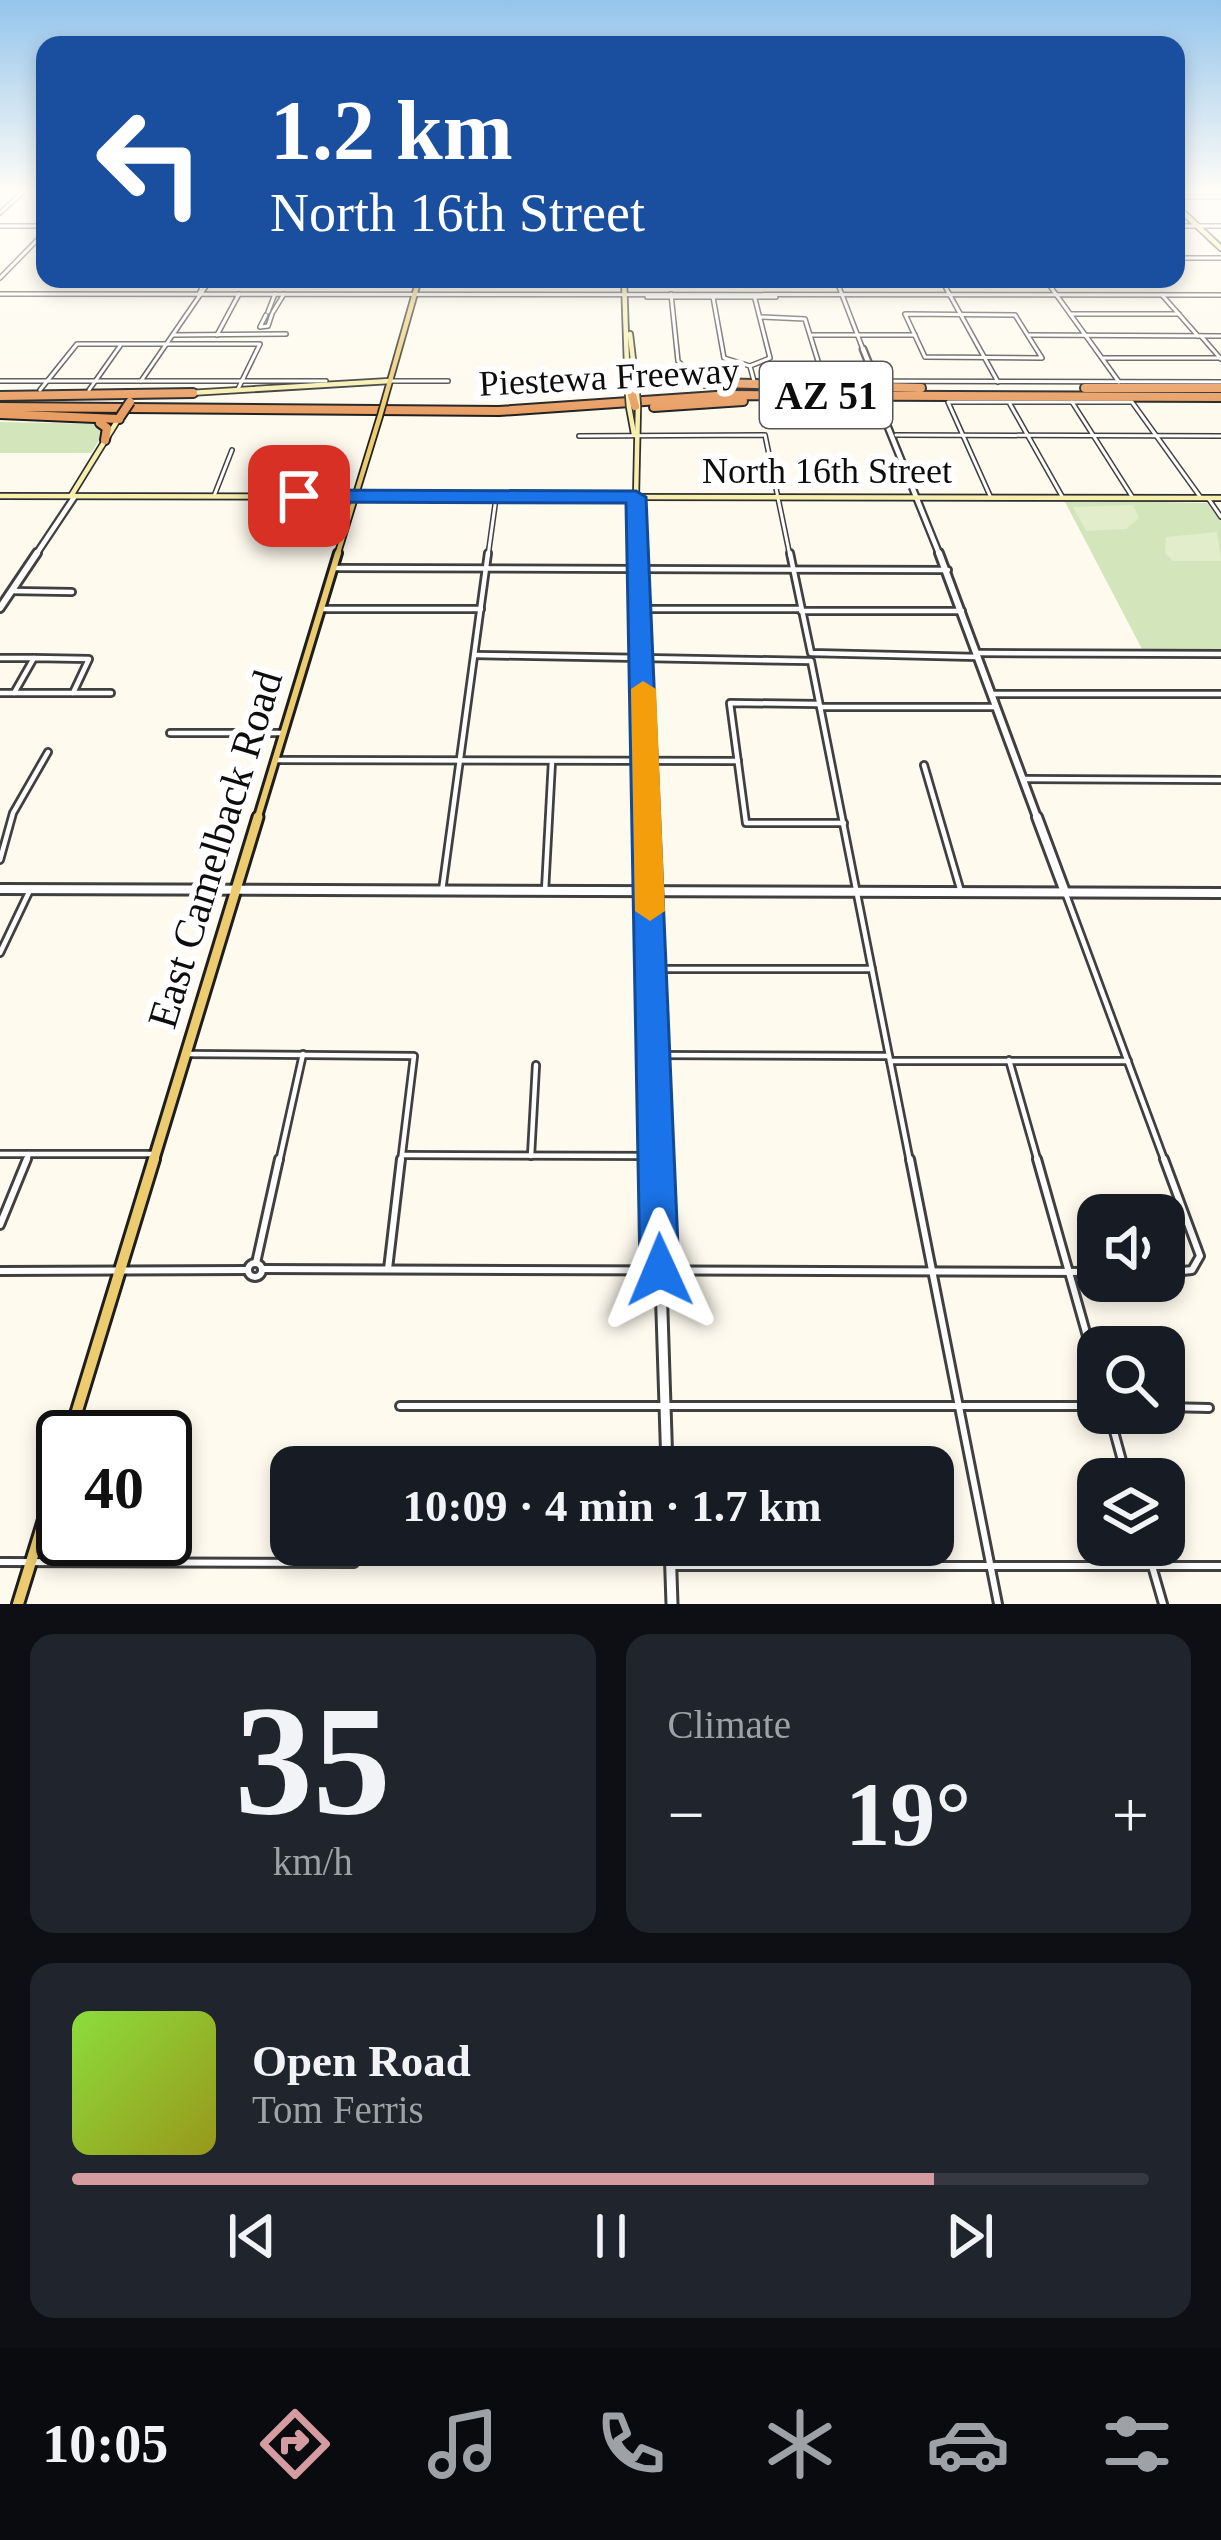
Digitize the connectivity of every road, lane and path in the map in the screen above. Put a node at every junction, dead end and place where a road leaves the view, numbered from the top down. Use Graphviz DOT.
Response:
graph roads {
  1 [pos="204,288"];
  2 [pos="417,288"];
  3 [pos="627,288"];
  4 [pos="840,288"];
  5 [pos="945,288"];
  6 [pos="1051,288"];
  7 [pos="0,294"];
  8 [pos="200,294"];
  9 [pos="239,294"];
  10 [pos="275,294"];
  11 [pos="284,294"];
  12 [pos="415,294"];
  13 [pos="627,294"];
  14 [pos="842,294"];
  15 [pos="949,294"];
  16 [pos="1056,295"];
  17 [pos="1161,295"];
  18 [pos="1221,295"];
  19 [pos="671,296"];
  20 [pos="754,296"];
  21 [pos="646,297"];
  22 [pos="713,297"];
  23 [pos="776,297"];
  24 [pos="960,314"];
  25 [pos="1071,314"];
  26 [pos="1179,314"];
  27 [pos="761,317"];
  28 [pos="286,334"];
  29 [pos="172,335"];
  30 [pos="217,335"];
  31 [pos="811,335"];
  32 [pos="858,335"];
  33 [pos="915,335"];
  34 [pos="1029,335"];
  35 [pos="1086,335"];
  36 [pos="1199,336"];
  37 [pos="1221,336"];
  38 [pos="121,344"];
  39 [pos="167,344"];
  40 [pos="214,344"];
  41 [pos="209,353"];
  42 [pos="984,358"];
  43 [pos="1102,358"];
  44 [pos="1221,358"];
  45 [pos="750,367"];
  46 [pos="0,381"];
  47 [pos="47,381"];
  48 [pos="95,381"];
  49 [pos="141,381"];
  50 [pos="194,381"];
  51 [pos="242,381"];
  52 [pos="326,381"];
  53 [pos="390,381"];
  54 [pos="448,381"];
  55 [pos="632,381"];
  56 [pos="754,381"];
  57 [pos="814,381"];
  58 [pos="876,381"];
  59 [pos="998,382"];
  60 [pos="1120,382"];
  61 [pos="238,389"];
  62 [pos="40,390"];
  63 [pos="89,390"];
  64 [pos="191,391"];
  65 [pos="961,392"];
  66 [pos="1017,392"];
  67 [pos="1221,392"];
  68 [pos="128,399"];
  69 [pos="1009,402"];
  70 [pos="1072,402"];
  71 [pos="0,405"];
  72 [pos="879,405"];
  73 [pos="635,407"];
  74 [pos="119,418"];
  75 [pos="91,421"];
  76 [pos="634,434"];
  77 [pos="896,435"];
  78 [pos="962,435"];
  79 [pos="1027,435"];
  80 [pos="579,436"];
  81 [pos="1093,436"];
  82 [pos="1156,436"];
  83 [pos="1221,436"];
  84 [pos="105,440"];
  85 [pos="232,450"];
  86 [pos="0,496"];
  87 [pos="69,496"];
  88 [pos="214,496"];
  89 [pos="354,496"];
  90 [pos="496,496"];
  91 [pos="636,497"];
  92 [pos="778,497"];
  93 [pos="920,497"];
  94 [pos="991,498"];
  95 [pos="1063,498"];
  96 [pos="1133,498"];
  97 [pos="1205,498"];
  98 [pos="1221,498"];
  99 [pos="1221,517"];
  100 [pos="333,568"];
  101 [pos="486,569"];
  102 [pos="640,569"];
  103 [pos="793,569"];
  104 [pos="948,570"];
  105 [pos="11,591"];
  106 [pos="72,592"];
  107 [pos="0,608"];
  108 [pos="322,609"];
  109 [pos="641,609"];
  110 [pos="481,610"];
  111 [pos="801,610"];
  112 [pos="962,611"];
  113 [pos="1221,654"];
  114 [pos="475,655"];
  115 [pos="978,655"];
  116 [pos="642,656"];
  117 [pos="0,658"];
  118 [pos="34,658"];
  119 [pos="814,658"];
  120 [pos="0,693"];
  121 [pos="14,693"];
  122 [pos="73,693"];
  123 [pos="111,693"];
  124 [pos="992,694"];
  125 [pos="1221,694"];
  126 [pos="820,705"];
  127 [pos="997,707"];
  128 [pos="170,733"];
  129 [pos="284,734"];
  130 [pos="48,752"];
  131 [pos="276,760"];
  132 [pos="460,760"];
  133 [pos="552,761"];
  134 [pos="645,761"];
  135 [pos="738,761"];
  136 [pos="924,765"];
  137 [pos="1024,779"];
  138 [pos="1221,780"];
  139 [pos="844,823"];
  140 [pos="0,860"];
  141 [pos="0,890"];
  142 [pos="30,890"];
  143 [pos="236,890"];
  144 [pos="442,890"];
  145 [pos="545,891"];
  146 [pos="649,891"];
  147 [pos="857,891"];
  148 [pos="961,892"];
  149 [pos="1065,892"];
  150 [pos="1221,892"];
  151 [pos="0,953"];
  152 [pos="652,969"];
  153 [pos="872,969"];
  154 [pos="185,1054"];
  155 [pos="303,1054"];
  156 [pos="654,1054"];
  157 [pos="889,1058"];
  158 [pos="1009,1060"];
  159 [pos="1128,1061"];
  160 [pos="536,1065"];
  161 [pos="0,1154"];
  162 [pos="28,1154"];
  163 [pos="155,1154"];
  164 [pos="403,1155"];
  165 [pos="531,1156"];
  166 [pos="657,1156"];
  167 [pos="1177,1194"];
  168 [pos="1185,1215"];
  169 [pos="0,1225"];
  170 [pos="259,1266"];
  171 [pos="0,1270"];
  172 [pos="121,1270"];
  173 [pos="388,1270"];
  174 [pos="660,1270"];
  175 [pos="932,1272"];
  176 [pos="1069,1272"];
  177 [pos="1077,1272"];
  178 [pos="1185,1273"];
  179 [pos="1084,1326"];
  180 [pos="665,1405"];
  181 [pos="400,1406"];
  182 [pos="959,1406"];
  183 [pos="1077,1406"];
  184 [pos="1185,1407"];
  185 [pos="1209,1408"];
  186 [pos="77,1410"];
  187 [pos="667,1446"];
  188 [pos="36,1546"];
  189 [pos="0,1562"];
  190 [pos="31,1562"];
  191 [pos="270,1563"];
  192 [pos="954,1565"];
  193 [pos="991,1565"];
  194 [pos="671,1566"];
  195 [pos="1077,1566"];
  196 [pos="1152,1566"];
  197 [pos="1185,1566"];
  198 [pos="1221,1566"];
  199 [pos="18,1604"];
  200 [pos="672,1604"];
  201 [pos="998,1604"];
  202 [pos="1163,1604"];
  1 -- 8 [label="street"];
  2 -- 12 [label="main road, East Camelback Road"];
  3 -- 13 [label="main road"];
  4 -- 14 [label="street"];
  5 -- 15 [label="street"];
  6 -- 16 [label="street"];
  7 -- 8 [label="street"];
  8 -- 9 [label="street"];
  8 -- 29 [label="street"];
  9 -- 10 [label="street"];
  9 -- 30 [label="street"];
  10 -- 11 [label="street"];
  10 -- 11 [label="street"];
  11 -- 12 [label="street"];
  12 -- 13 [label="street"];
  12 -- 53 [label="main road, East Camelback Road"];
  13 -- 19 [label="street"];
  13 -- 55 [label="main road"];
  14 -- 15 [label="street"];
  14 -- 20 [label="street"];
  14 -- 32 [label="street"];
  15 -- 16 [label="street"];
  15 -- 24 [label="street"];
  16 -- 17 [label="street"];
  16 -- 25 [label="street"];
  17 -- 18 [label="street"];
  17 -- 26 [label="street"];
  19 -- 20 [label="street"];
  19 -- 21 [label="street"];
  19 -- 22 [label="street"];
  19 -- 56 [label="street"];
  20 -- 22 [label="street"];
  20 -- 23 [label="street"];
  20 -- 27 [label="street"];
  22 -- 45 [label="street"];
  24 -- 33 [label="street"];
  24 -- 34 [label="street"];
  24 -- 42 [label="street"];
  25 -- 26 [label="street"];
  25 -- 35 [label="street"];
  26 -- 36 [label="street"];
  27 -- 31 [label="street"];
  27 -- 45 [label="street"];
  28 -- 30 [label="street"];
  29 -- 30 [label="street"];
  29 -- 39 [label="street"];
  31 -- 32 [label="street"];
  31 -- 57 [label="street"];
  32 -- 33 [label="street"];
  32 -- 58 [label="street"];
  33 -- 42 [label="street"];
  34 -- 35 [label="street"];
  34 -- 42 [label="street"];
  35 -- 36 [label="street"];
  35 -- 43 [label="street"];
  36 -- 37 [label="street"];
  36 -- 44 [label="street"];
  38 -- 39 [label="street"];
  38 -- 47 [label="street"];
  38 -- 48 [label="street"];
  39 -- 40 [label="street"];
  39 -- 49 [label="street"];
  40 -- 41 [label="street"];
  40 -- 51 [label="street"];
  42 -- 59 [label="street"];
  43 -- 44 [label="street"];
  43 -- 60 [label="street"];
  45 -- 56 [label="street"];
  46 -- 47 [label="street"];
  47 -- 48 [label="street"];
  47 -- 62 [label="street"];
  48 -- 49 [label="street"];
  48 -- 63 [label="street"];
  49 -- 50 [label="street"];
  50 -- 51 [label="street"];
  50 -- 64 [label="street"];
  51 -- 52 [label="street"];
  51 -- 61 [label="street"];
  52 -- 53 [label="main road"];
  52 -- 64 [label="main road"];
  53 -- 54 [label="street"];
  53 -- 68 [label="main road"];
  53 -- 89 [label="main road, East Camelback Road, bridge"];
  55 -- 65 [label="highway"];
  55 -- 73 [label="highway, bridge"];
  56 -- 57 [label="street"];
  57 -- 58 [label="street"];
  58 -- 59 [label="street"];
  59 -- 60 [label="street"];
  60 -- 67 [label="street"];
  64 -- 68 [label="highway"];
  65 -- 66 [label="highway, Piestewa Freeway / AZ 51"];
  65 -- 71 [label="highway, Piestewa Freeway / AZ 51"];
  65 -- 73 [label="highway"];
  66 -- 67 [label="highway"];
  66 -- 67 [label="highway"];
  68 -- 71 [label="highway"];
  68 -- 74 [label="highway, bridge"];
  69 -- 70 [label="street"];
  69 -- 78 [label="street"];
  69 -- 79 [label="street"];
  70 -- 81 [label="street"];
  70 -- 82 [label="street"];
  71 -- 75 [label="highway"];
  72 -- 77 [label="street"];
  73 -- 76 [label="main road"];
  74 -- 75 [label="highway"];
  74 -- 84 [label="main road"];
  75 -- 84 [label="highway"];
  76 -- 80 [label="street"];
  76 -- 91 [label="main road"];
  76 -- 92 [label="street"];
  77 -- 78 [label="street"];
  77 -- 93 [label="street"];
  78 -- 79 [label="street"];
  78 -- 94 [label="street"];
  79 -- 81 [label="street"];
  79 -- 95 [label="street"];
  81 -- 82 [label="street"];
  81 -- 96 [label="street"];
  82 -- 83 [label="street"];
  82 -- 97 [label="street"];
  84 -- 87 [label="main road"];
  85 -- 88 [label="street"];
  86 -- 87 [label="main road, North 16th Street"];
  87 -- 88 [label="main road, North 16th Street"];
  87 -- 105 [label="street"];
  88 -- 89 [label="main road, North 16th Street"];
  89 -- 90 [label="main road, North 16th Street"];
  89 -- 100 [label="main road, East Camelback Road"];
  90 -- 91 [label="main road, North 16th Street"];
  90 -- 101 [label="street"];
  91 -- 92 [label="main road, North 16th Street"];
  91 -- 102 [label="street"];
  92 -- 93 [label="main road, North 16th Street"];
  92 -- 103 [label="street"];
  93 -- 94 [label="main road, North 16th Street"];
  93 -- 104 [label="street"];
  94 -- 95 [label="main road, North 16th Street"];
  95 -- 96 [label="main road, North 16th Street"];
  96 -- 97 [label="main road, North 16th Street"];
  97 -- 98 [label="main road, North 16th Street"];
  97 -- 99 [label="street"];
  100 -- 101 [label="street"];
  100 -- 108 [label="main road, East Camelback Road"];
  101 -- 102 [label="street"];
  101 -- 110 [label="street"];
  102 -- 103 [label="street"];
  102 -- 109 [label="street"];
  103 -- 104 [label="street"];
  103 -- 111 [label="street"];
  104 -- 112 [label="street"];
  105 -- 106 [label="street"];
  105 -- 107 [label="street"];
  108 -- 110 [label="street"];
  108 -- 129 [label="main road, East Camelback Road"];
  109 -- 111 [label="street"];
  109 -- 116 [label="street"];
  110 -- 114 [label="street"];
  111 -- 112 [label="street"];
  111 -- 119 [label="street"];
  112 -- 115 [label="street"];
  113 -- 115 [label="street"];
  114 -- 116 [label="street"];
  114 -- 132 [label="street"];
  115 -- 119 [label="street"];
  115 -- 124 [label="street"];
  116 -- 119 [label="street"];
  116 -- 134 [label="street"];
  117 -- 118 [label="street"];
  118 -- 121 [label="street"];
  118 -- 122 [label="street"];
  119 -- 126 [label="street"];
  120 -- 121 [label="street"];
  121 -- 122 [label="street"];
  122 -- 123 [label="street"];
  124 -- 125 [label="street"];
  124 -- 127 [label="street"];
  126 -- 127 [label="street"];
  126 -- 135 [label="street"];
  126 -- 139 [label="street"];
  127 -- 137 [label="street"];
  128 -- 129 [label="street"];
  129 -- 131 [label="main road, East Camelback Road"];
  130 -- 140 [label="street"];
  131 -- 132 [label="street"];
  131 -- 143 [label="main road, East Camelback Road"];
  132 -- 133 [label="street"];
  132 -- 144 [label="street"];
  133 -- 134 [label="street"];
  133 -- 145 [label="street"];
  134 -- 135 [label="street"];
  134 -- 146 [label="street"];
  135 -- 139 [label="street"];
  136 -- 148 [label="street"];
  137 -- 138 [label="street"];
  137 -- 149 [label="street"];
  139 -- 147 [label="street"];
  141 -- 142 [label="street"];
  142 -- 143 [label="street"];
  142 -- 151 [label="street"];
  143 -- 144 [label="street"];
  143 -- 154 [label="main road, East Camelback Road"];
  144 -- 145 [label="street"];
  145 -- 146 [label="street"];
  146 -- 147 [label="street"];
  146 -- 152 [label="street"];
  147 -- 148 [label="street"];
  147 -- 153 [label="street"];
  148 -- 149 [label="street"];
  149 -- 150 [label="street"];
  149 -- 159 [label="street"];
  152 -- 153 [label="street"];
  152 -- 156 [label="street"];
  153 -- 157 [label="street"];
  154 -- 155 [label="street"];
  154 -- 163 [label="main road, East Camelback Road"];
  155 -- 164 [label="street"];
  155 -- 170 [label="street"];
  156 -- 157 [label="street"];
  156 -- 166 [label="street"];
  157 -- 158 [label="street"];
  157 -- 175 [label="street"];
  158 -- 159 [label="street"];
  158 -- 176 [label="street"];
  159 -- 167 [label="street"];
  160 -- 165 [label="street"];
  161 -- 162 [label="street"];
  162 -- 163 [label="street"];
  162 -- 169 [label="street"];
  163 -- 172 [label="main road, East Camelback Road"];
  164 -- 165 [label="street"];
  164 -- 173 [label="street"];
  165 -- 166 [label="street"];
  166 -- 174 [label="street"];
  168 -- 178 [label="street"];
  170 -- 172 [label="street"];
  170 -- 173 [label="street"];
  171 -- 172 [label="street"];
  172 -- 186 [label="main road, East Camelback Road"];
  173 -- 174 [label="street"];
  174 -- 175 [label="street"];
  174 -- 180 [label="street"];
  175 -- 176 [label="street"];
  175 -- 182 [label="street"];
  176 -- 177 [label="street"];
  176 -- 179 [label="street"];
  180 -- 181 [label="street"];
  180 -- 182 [label="street"];
  180 -- 187 [label="street"];
  182 -- 183 [label="street"];
  182 -- 193 [label="street"];
  184 -- 185 [label="street"];
  188 -- 190 [label="main road"];
  189 -- 190 [label="street"];
  190 -- 191 [label="street"];
  190 -- 199 [label="main road"];
  192 -- 193 [label="street"];
  193 -- 195 [label="street"];
  193 -- 201 [label="street"];
  194 -- 200 [label="street"];
  196 -- 202 [label="street"];
  197 -- 198 [label="street"];
}
